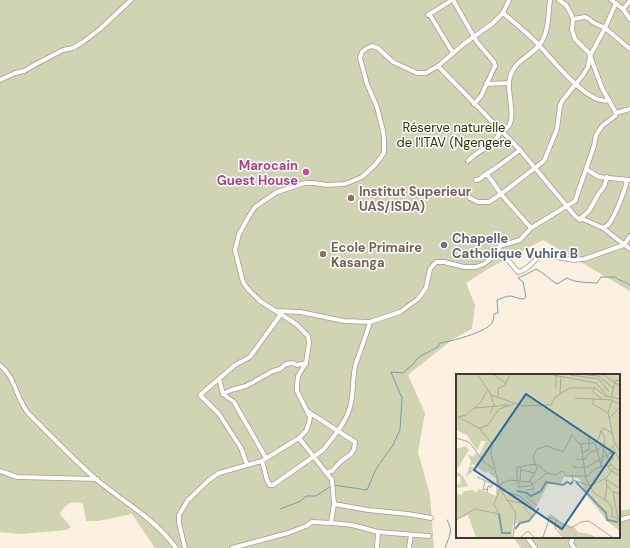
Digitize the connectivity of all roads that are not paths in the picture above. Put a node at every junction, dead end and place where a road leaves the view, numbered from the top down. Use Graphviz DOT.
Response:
graph roads {
  1 [pos="131,0"];
  2 [pos="452,0"];
  3 [pos="509,0"];
  4 [pos="550,0"];
  5 [pos="559,0"];
  6 [pos="611,0"];
  7 [pos="630,0"];
  8 [pos="616,3"];
  9 [pos="623,9"];
  10 [pos="503,13"];
  11 [pos="573,19"];
  12 [pos="630,19"];
  13 [pos="605,28"];
  14 [pos="474,37"];
  15 [pos="539,46"];
  16 [pos="630,49"];
  17 [pos="453,53"];
  18 [pos="590,56"];
  19 [pos="438,66"];
  20 [pos="0,80"];
  21 [pos="509,83"];
  22 [pos="486,84"];
  23 [pos="575,85"];
  24 [pos="609,100"];
  25 [pos="474,104"];
  26 [pos="630,109"];
  27 [pos="616,113"];
  28 [pos="501,132"];
  29 [pos="520,150"];
  30 [pos="468,161"];
  31 [pos="535,167"];
  32 [pos="586,169"];
  33 [pos="487,174"];
  34 [pos="607,177"];
  35 [pos="476,180"];
  36 [pos="629,180"];
  37 [pos="501,194"];
  38 [pos="470,198"];
  39 [pos="566,205"];
  40 [pos="581,218"];
  41 [pos="530,228"];
  42 [pos="603,228"];
  43 [pos="630,236"];
  44 [pos="624,245"];
  45 [pos="498,248"];
  46 [pos="630,248"];
  47 [pos="276,311"];
  48 [pos="281,314"];
  49 [pos="370,322"];
  50 [pos="306,363"];
  51 [pos="0,365"];
  52 [pos="219,379"];
  53 [pos="223,394"];
  54 [pos="307,411"];
  55 [pos="337,432"];
  56 [pos="299,438"];
  57 [pos="313,456"];
  58 [pos="264,459"];
  59 [pos="247,465"];
  60 [pos="0,471"];
  61 [pos="328,472"];
  62 [pos="97,479"];
  63 [pos="334,504"];
  64 [pos="630,517"];
  65 [pos="430,518"];
  66 [pos="620,520"];
  67 [pos="331,523"];
  68 [pos="378,532"];
  69 [pos="411,535"];
  70 [pos="429,536"];
  71 [pos="528,538"];
  72 [pos="573,538"];
  73 [pos="254,542"];
  74 [pos="184,547"];
  75 [pos="176,548"];
  76 [pos="232,548"];
  77 [pos="255,548"];
  78 [pos="377,548"];
  79 [pos="409,548"];
  80 [pos="535,548"];
  81 [pos="574,548"];
  1 -- 20 [label="street"];
  2 -- 14 [label="street"];
  2 -- 17 [label="street"];
  3 -- 10 [label="street"];
  4 -- 15 [label="street"];
  5 -- 11 [label="street"];
  6 -- 8 [label="street"];
  7 -- 9 [label="street"];
  8 -- 9 [label="street"];
  8 -- 13 [label="street"];
  9 -- 12 [label="street"];
  10 -- 14 [label="street"];
  10 -- 15 [label="street"];
  11 -- 13 [label="street"];
  11 -- 18 [label="street"];
  13 -- 16 [label="street"];
  13 -- 18 [label="street"];
  14 -- 17 [label="street"];
  14 -- 22 [label="street"];
  15 -- 21 [label="street"];
  15 -- 23 [label="street"];
  17 -- 19 [label="street"];
  18 -- 23 [label="street"];
  18 -- 24 [label="street"];
  19 -- 25 [label="street"];
  19 -- 47 [label="street"];
  21 -- 22 [label="street"];
  21 -- 28 [label="street"];
  22 -- 25 [label="street"];
  23 -- 24 [label="street"];
  23 -- 31 [label="street"];
  24 -- 27 [label="street"];
  25 -- 28 [label="street"];
  26 -- 27 [label="street"];
  27 -- 32 [label="street"];
  28 -- 29 [label="street"];
  28 -- 30 [label="street"];
  29 -- 31 [label="street"];
  29 -- 33 [label="street"];
  31 -- 37 [label="street"];
  31 -- 39 [label="street"];
  32 -- 34 [label="street"];
  32 -- 39 [label="street"];
  33 -- 35 [label="street"];
  33 -- 37 [label="street"];
  34 -- 36 [label="street"];
  34 -- 40 [label="street"];
  36 -- 42 [label="street"];
  37 -- 38 [label="street"];
  37 -- 41 [label="street"];
  39 -- 40 [label="street"];
  39 -- 41 [label="street"];
  40 -- 42 [label="street"];
  41 -- 45 [label="street"];
  42 -- 44 [label="street"];
  43 -- 44 [label="street"];
  44 -- 45 [label="street"];
  44 -- 46 [label="street"];
  45 -- 49 [label="street"];
  47 -- 48 [label="street"];
  47 -- 49 [label="street"];
  48 -- 50 [label="street"];
  48 -- 52 [label="street"];
  49 -- 55 [label="street"];
  50 -- 53 [label="street"];
  50 -- 54 [label="street"];
  51 -- 62 [label="street"];
  52 -- 53 [label="street"];
  52 -- 59 [label="street"];
  53 -- 58 [label="street"];
  54 -- 55 [label="street"];
  54 -- 56 [label="street"];
  55 -- 57 [label="street"];
  55 -- 61 [label="street"];
  56 -- 57 [label="street"];
  56 -- 58 [label="street"];
  57 -- 58 [label="street"];
  57 -- 61 [label="street"];
  58 -- 59 [label="street"];
  59 -- 74 [label="street"];
  60 -- 62 [label="street"];
  61 -- 63 [label="street"];
  62 -- 75 [label="street"];
  63 -- 65 [label="street"];
  63 -- 67 [label="street"];
  64 -- 66 [label="street"];
  67 -- 68 [label="street"];
  67 -- 73 [label="street"];
  68 -- 69 [label="street"];
  68 -- 78 [label="street"];
  69 -- 70 [label="street"];
  69 -- 79 [label="street"];
  71 -- 80 [label="street"];
  72 -- 81 [label="street"];
  73 -- 76 [label="street"];
  73 -- 77 [label="street"];
}
